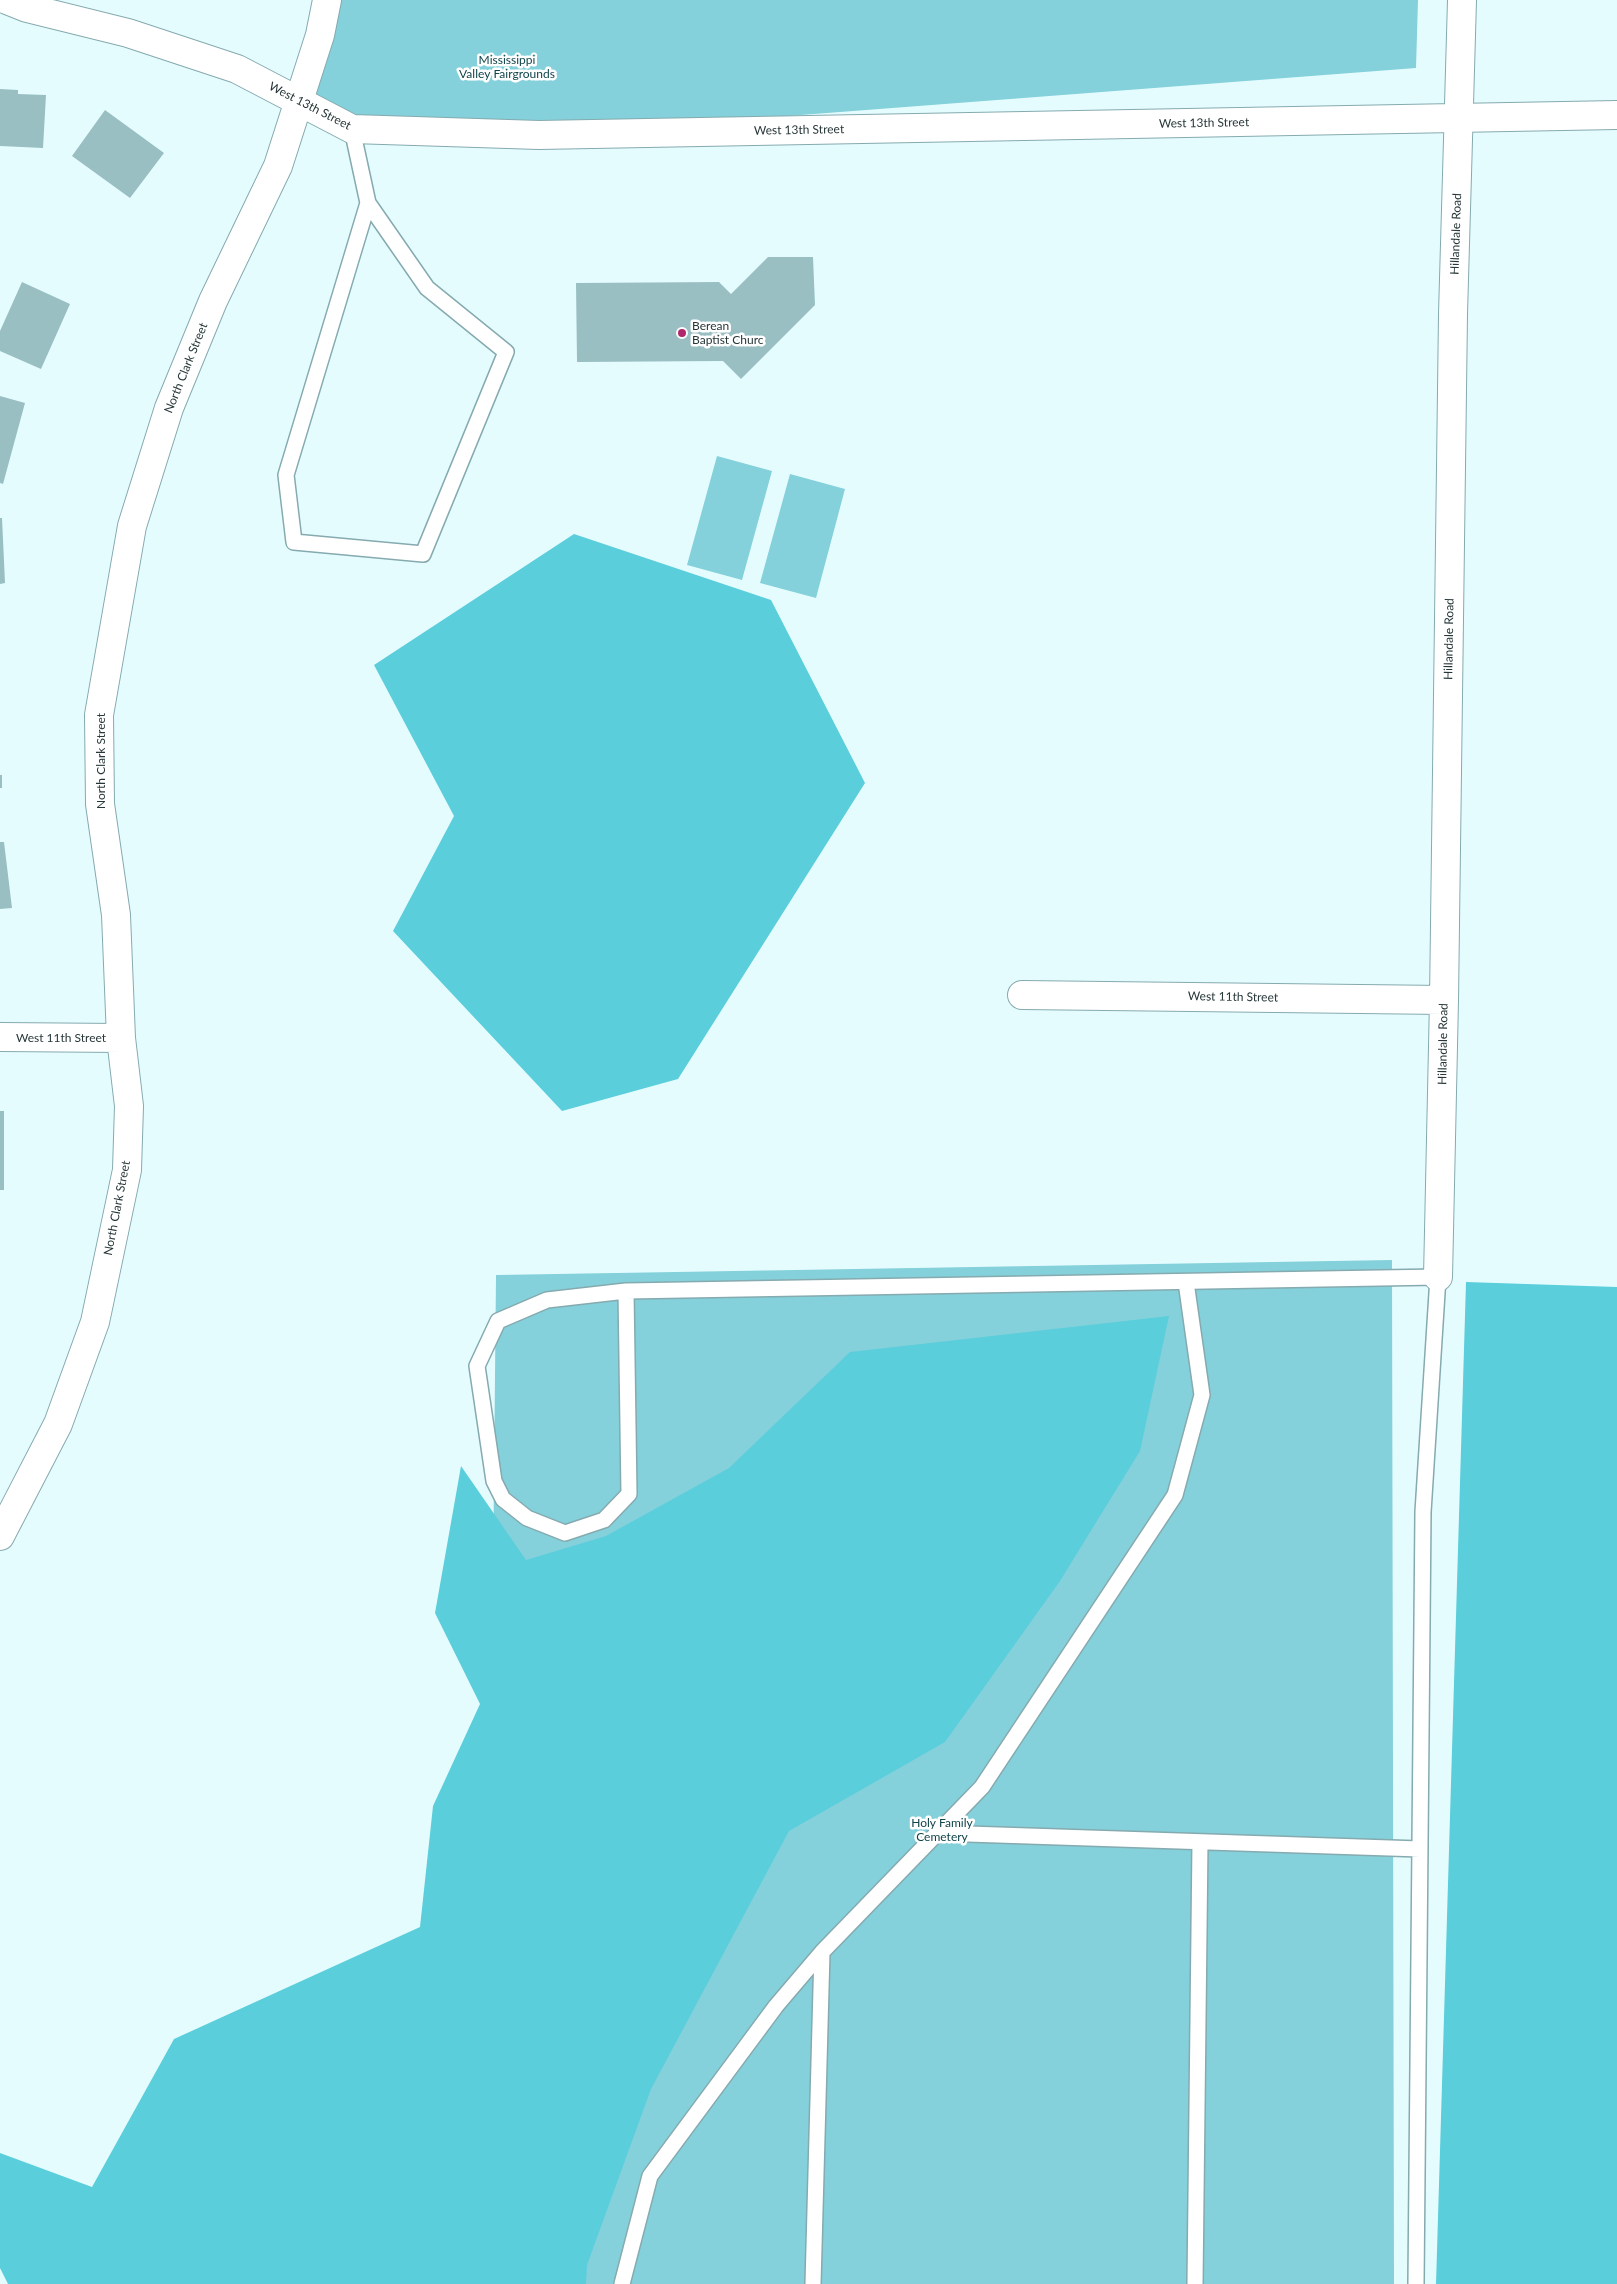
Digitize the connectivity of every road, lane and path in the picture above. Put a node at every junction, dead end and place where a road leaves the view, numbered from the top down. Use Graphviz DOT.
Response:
graph roads {
  1 [pos="7,0"];
  2 [pos="327,0"];
  3 [pos="1462,0"];
  4 [pos="299,100"];
  5 [pos="1617,115"];
  6 [pos="1460,118"];
  7 [pos="352,129"];
  8 [pos="368,203"];
  9 [pos="1022,995"];
  10 [pos="1444,1000"];
  11 [pos="0,1037"];
  12 [pos="121,1038"];
  13 [pos="1438,1277"];
  14 [pos="1186,1282"];
  15 [pos="626,1291"];
  16 [pos="0,1536"];
  17 [pos="938,1833"];
  18 [pos="1200,1842"];
  19 [pos="1420,1850"];
  20 [pos="822,1952"];
  21 [pos="622,2284"];
  22 [pos="813,2284"];
  23 [pos="1195,2284"];
  24 [pos="1416,2284"];
  1 -- 4 [label="street, West 13th Street"];
  2 -- 4 [label="street, North Clark Street"];
  3 -- 6 [label="street, Hillandale Road"];
  4 -- 7 [label="street, West 13th Street"];
  4 -- 12 [label="street, North Clark Street"];
  5 -- 6 [label="street, West 13th Street"];
  6 -- 7 [label="street, West 13th Street"];
  6 -- 10 [label="street, Hillandale Road"];
  7 -- 8 [label="lane"];
  8 -- 8 [label="lane"];
  9 -- 10 [label="street, West 11th Street"];
  10 -- 13 [label="street, Hillandale Road"];
  11 -- 12 [label="street, West 11th Street"];
  12 -- 16 [label="street, North Clark Street"];
  13 -- 14 [label="lane"];
  13 -- 19 [label="lane"];
  14 -- 15 [label="lane"];
  14 -- 17 [label="lane"];
  15 -- 15 [label="lane"];
  17 -- 18 [label="lane"];
  17 -- 20 [label="lane"];
  18 -- 19 [label="lane"];
  18 -- 23 [label="lane"];
  19 -- 24 [label="lane"];
  20 -- 21 [label="lane"];
  20 -- 22 [label="lane"];
}
